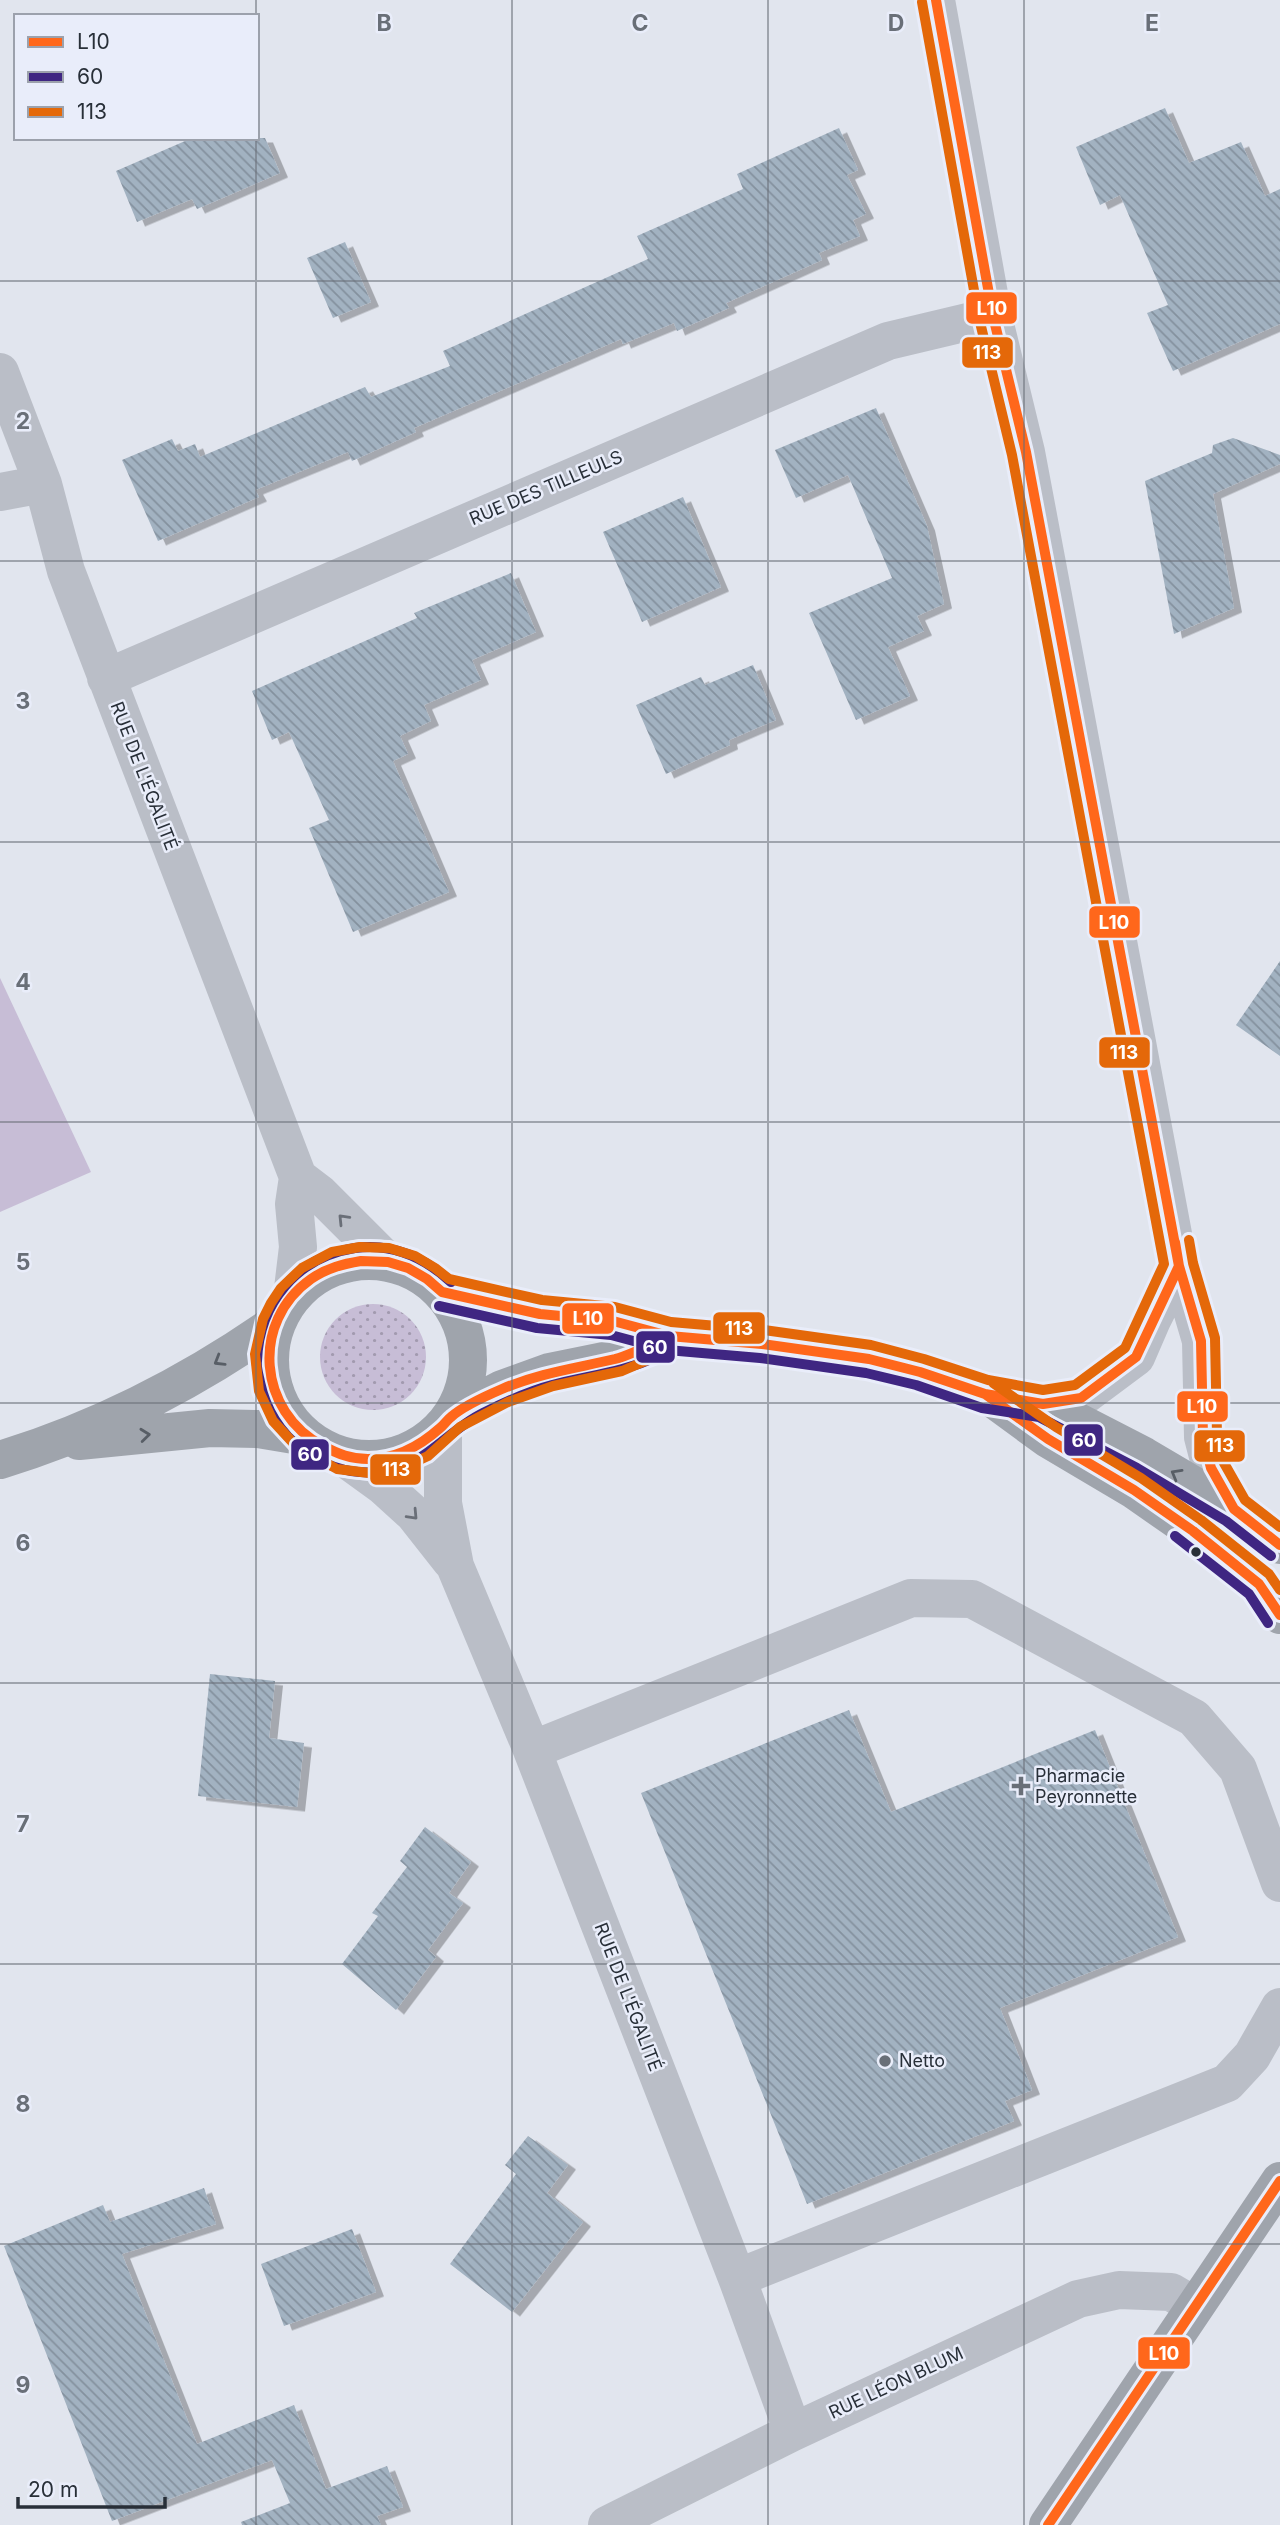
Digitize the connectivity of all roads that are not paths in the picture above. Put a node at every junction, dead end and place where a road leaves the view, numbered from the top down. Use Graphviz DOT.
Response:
graph roads {
  1 [pos="936,0"];
  2 [pos="993,316"];
  3 [pos="0,372"];
  4 [pos="43,484"];
  5 [pos="0,492"];
  6 [pos="106,678"];
  7 [pos="298,1177"];
  8 [pos="388,1262"];
  9 [pos="1180,1266"];
  10 [pos="442,1292"];
  11 [pos="284,1310"];
  12 [pos="669,1336"];
  13 [pos="985,1394"];
  14 [pos="1043,1404"];
  15 [pos="447,1421"];
  16 [pos="306,1437"];
  17 [pos="53,1444"];
  18 [pos="342,1455"];
  19 [pos="0,1460"];
  20 [pos="1234,1508"];
  21 [pos="1280,1545"];
  22 [pos="455,1566"];
  23 [pos="1280,1615"];
  24 [pos="531,1750"];
  25 [pos="1280,1883"];
  26 [pos="1280,2007"];
  27 [pos="1280,2181"];
  28 [pos="737,2278"];
  29 [pos="1195,2306"];
  30 [pos="793,2432"];
  31 [pos="607,2525"];
  32 [pos="1048,2525"];
  1 -- 2 [label="street"];
  2 -- 6 [label="street, RUE DES TILLEULS"];
  2 -- 9 [label="street"];
  3 -- 4 [label="street, RUE DE L'ÉGALITÉ"];
  4 -- 5 [label="street"];
  4 -- 6 [label="street, RUE DE L'ÉGALITÉ"];
  6 -- 7 [label="street, RUE DE L'ÉGALITÉ"];
  8 -- 7 [label="street, RUE DE L'ÉGALITÉ, one-way"];
  7 -- 11 [label="street, RUE DE L'ÉGALITÉ"];
  8 -- 10 [label="main road"];
  8 -- 11 [label="main road"];
  9 -- 14 [label="street"];
  9 -- 20 [label="street"];
  10 -- 12 [label="main road"];
  10 -- 15 [label="main road"];
  11 -- 16 [label="main road"];
  11 -- 17 [label="main road, one-way"];
  12 -- 13 [label="main road"];
  12 -- 15 [label="main road"];
  13 -- 14 [label="main road"];
  13 -- 23 [label="main road"];
  20 -- 14 [label="main road, one-way"];
  15 -- 18 [label="main road"];
  15 -- 22 [label="street, RUE DE L'ÉGALITÉ"];
  17 -- 16 [label="main road, one-way"];
  16 -- 18 [label="main road"];
  17 -- 19 [label="main road"];
  18 -- 22 [label="street, RUE DE L'ÉGALITÉ, one-way"];
  20 -- 21 [label="main road"];
  22 -- 24 [label="street, RUE DE L'ÉGALITÉ"];
  24 -- 25 [label="street"];
  24 -- 28 [label="street, RUE DE L'ÉGALITÉ"];
  26 -- 28 [label="street"];
  27 -- 29 [label="main road"];
  28 -- 30 [label="street, RUE DE L'ÉGALITÉ"];
  29 -- 30 [label="street, RUE LÉON BLUM"];
  29 -- 32 [label="main road"];
  30 -- 31 [label="street, RUE LÉON BLUM"];
}
